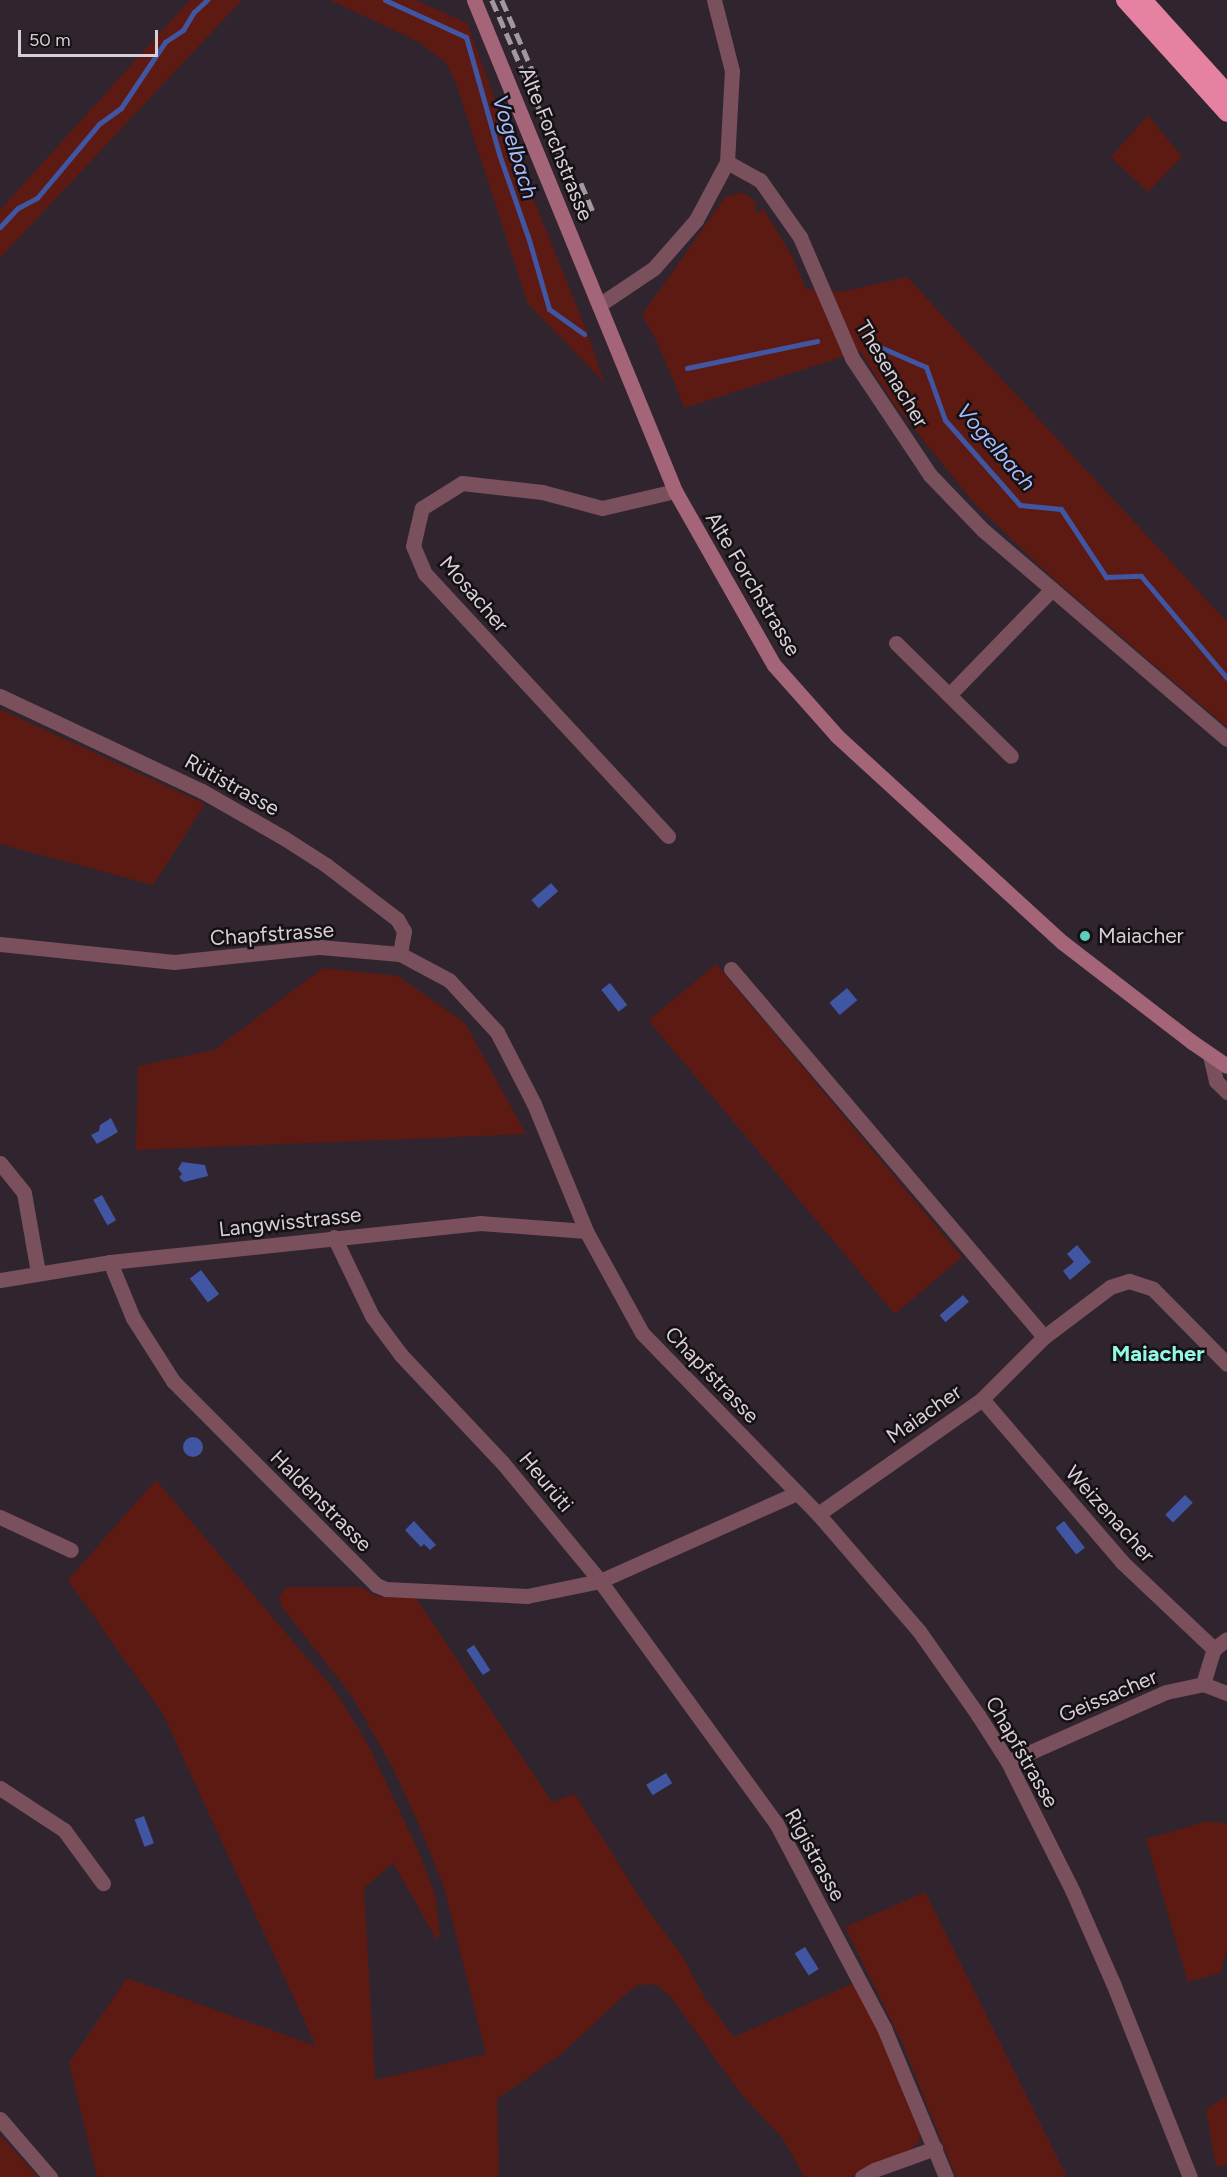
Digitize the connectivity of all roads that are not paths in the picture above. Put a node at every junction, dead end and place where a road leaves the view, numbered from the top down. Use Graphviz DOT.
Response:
graph roads {
  1 [pos="474,0"];
  2 [pos="714,0"];
  3 [pos="1125,0"];
  4 [pos="1143,0"];
  5 [pos="1227,93"];
  6 [pos="1227,113"];
  7 [pos="727,162"];
  8 [pos="599,305"];
  9 [pos="675,491"];
  10 [pos="1052,589"];
  11 [pos="896,644"];
  12 [pos="949,695"];
  13 [pos="0,696"];
  14 [pos="1227,739"];
  15 [pos="1011,756"];
  16 [pos="668,836"];
  17 [pos="0,944"];
  18 [pos="400,954"];
  19 [pos="731,969"];
  20 [pos="1210,1055"];
  21 [pos="1227,1066"];
  22 [pos="1227,1092"];
  23 [pos="0,1163"];
  24 [pos="586,1231"];
  25 [pos="334,1238"];
  26 [pos="110,1262"];
  27 [pos="38,1272"];
  28 [pos="0,1280"];
  29 [pos="1044,1337"];
  30 [pos="1227,1364"];
  31 [pos="982,1400"];
  32 [pos="797,1493"];
  33 [pos="818,1514"];
  34 [pos="0,1517"];
  35 [pos="71,1550"];
  36 [pos="600,1581"];
  37 [pos="1227,1639"];
  38 [pos="1214,1649"];
  39 [pos="1203,1684"];
  40 [pos="1227,1693"];
  41 [pos="1008,1762"];
  42 [pos="0,1788"];
  43 [pos="103,1883"];
  44 [pos="0,2119"];
  45 [pos="935,2148"];
  46 [pos="50,2177"];
  47 [pos="862,2177"];
  48 [pos="946,2177"];
  49 [pos="1190,2177"];
  1 -- 8 [label="street, Alte Forchstrasse"];
  2 -- 7 [label="street"];
  3 -- 6 [label="highway"];
  4 -- 5 [label="highway"];
  7 -- 8 [label="street"];
  7 -- 10 [label="street, Thesenacher"];
  8 -- 9 [label="street, Alte Forchstrasse"];
  9 -- 16 [label="street, Mosacher"];
  9 -- 20 [label="street, Alte Forchstrasse"];
  10 -- 12 [label="street"];
  10 -- 14 [label="street, Thesenacher"];
  11 -- 12 [label="street"];
  12 -- 15 [label="street"];
  13 -- 18 [label="street, Rütistrasse"];
  17 -- 18 [label="street, Chapfstrasse"];
  18 -- 24 [label="street, Chapfstrasse"];
  19 -- 29 [label="street"];
  20 -- 21 [label="street, Alte Forchstrasse"];
  20 -- 22 [label="street"];
  23 -- 27 [label="street"];
  24 -- 25 [label="street, Langwisstrasse"];
  24 -- 32 [label="street, Chapfstrasse"];
  25 -- 26 [label="street, Langwisstrasse"];
  25 -- 36 [label="street, Heurüti"];
  26 -- 27 [label="street, Langwisstrasse"];
  26 -- 36 [label="street, Haldenstrasse"];
  27 -- 28 [label="street, Langwisstrasse"];
  29 -- 30 [label="street, Maiacher"];
  29 -- 31 [label="street, Maiacher"];
  31 -- 33 [label="street, Maiacher"];
  31 -- 38 [label="street, Weizenacher"];
  32 -- 33 [label="street, Chapfstrasse"];
  32 -- 36 [label="street"];
  33 -- 41 [label="street, Chapfstrasse"];
  34 -- 35 [label="street"];
  36 -- 45 [label="street, Rigistrasse"];
  37 -- 38 [label="street"];
  38 -- 39 [label="street"];
  39 -- 40 [label="street"];
  39 -- 41 [label="street, Geissacher"];
  41 -- 49 [label="street, Chapfstrasse"];
  42 -- 43 [label="street"];
  44 -- 46 [label="street"];
  45 -- 47 [label="street"];
  45 -- 48 [label="street, Rigistrasse"];
}
